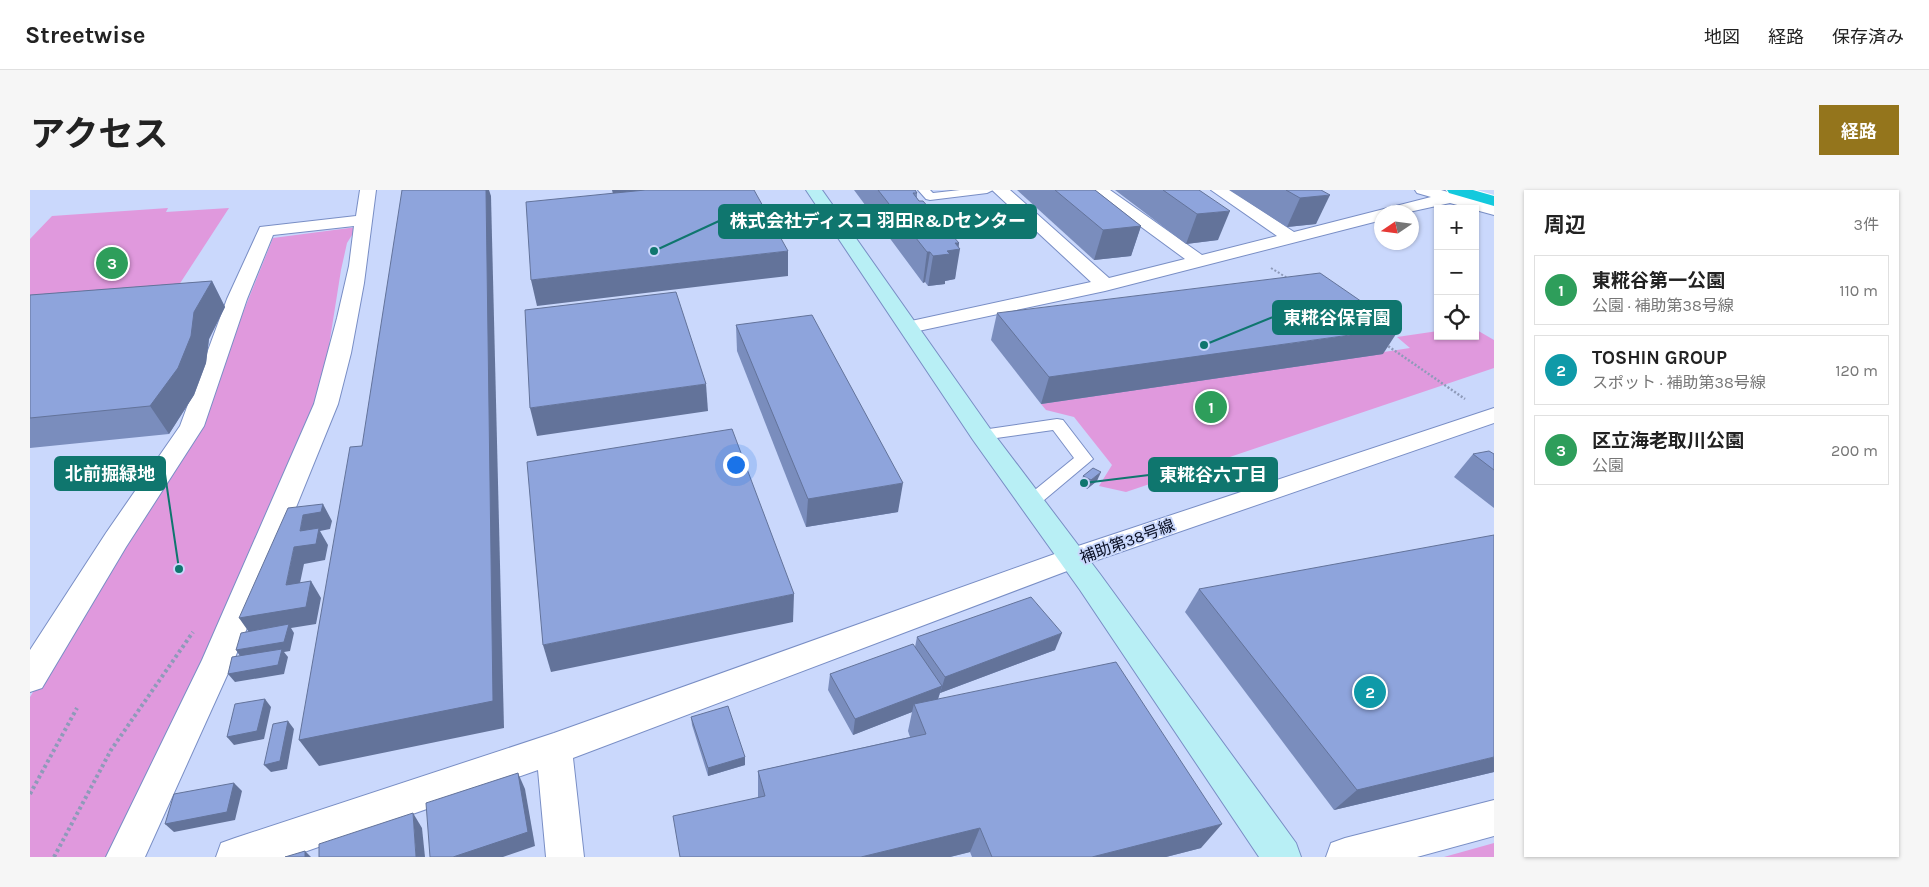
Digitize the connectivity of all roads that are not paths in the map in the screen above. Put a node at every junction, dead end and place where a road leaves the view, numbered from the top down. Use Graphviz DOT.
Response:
graph roads {
  1 [pos="368,190"];
  2 [pos="814,190"];
  3 [pos="924,190"];
  4 [pos="987,190"];
  5 [pos="1000,190"];
  6 [pos="1100,190"];
  7 [pos="1219,190"];
  8 [pos="1423,190"];
  9 [pos="1488,190"];
  10 [pos="1494,192"];
  11 [pos="1452,194"];
  12 [pos="1494,201"];
  13 [pos="1414,205"];
  14 [pos="1494,210"];
  15 [pos="1374,217"];
  16 [pos="354,221"];
  17 [pos="1291,238"];
  18 [pos="1199,261"];
  19 [pos="1105,285"];
  20 [pos="908,327"];
  21 [pos="1492,415"];
  22 [pos="982,435"];
  23 [pos="1031,502"];
  24 [pos="1073,558"];
  25 [pos="30,678"];
  26 [pos="554,749"];
  27 [pos="1494,818"];
  28 [pos="125,857"];
  29 [pos="235,857"];
  30 [pos="565,857"];
  31 [pos="1282,857"];
  32 [pos="1345,857"];
  1 -- 16 [label="street"];
  2 -- 20 [label="street"];
  3 -- 4 [label="lane"];
  5 -- 19 [label="street"];
  6 -- 18 [label="street"];
  7 -- 17 [label="street"];
  8 -- 11 [label="street"];
  9 -- 10 [label="highway"];
  11 -- 12 [label="highway"];
  11 -- 13 [label="street"];
  11 -- 14 [label="street"];
  15 -- 17 [label="street"];
  16 -- 25 [label="street"];
  16 -- 28 [label="street"];
  17 -- 18 [label="street"];
  18 -- 19 [label="street"];
  19 -- 20 [label="street"];
  20 -- 22 [label="street"];
  21 -- 24 [label="street, 補助第38号線"];
  22 -- 23 [label="street"];
  22 -- 23 [label="lane"];
  23 -- 24 [label="street"];
  24 -- 26 [label="street"];
  24 -- 31 [label="street, 補助第38号線"];
  26 -- 29 [label="street"];
  26 -- 30 [label="street"];
  27 -- 32 [label="street"];
}
